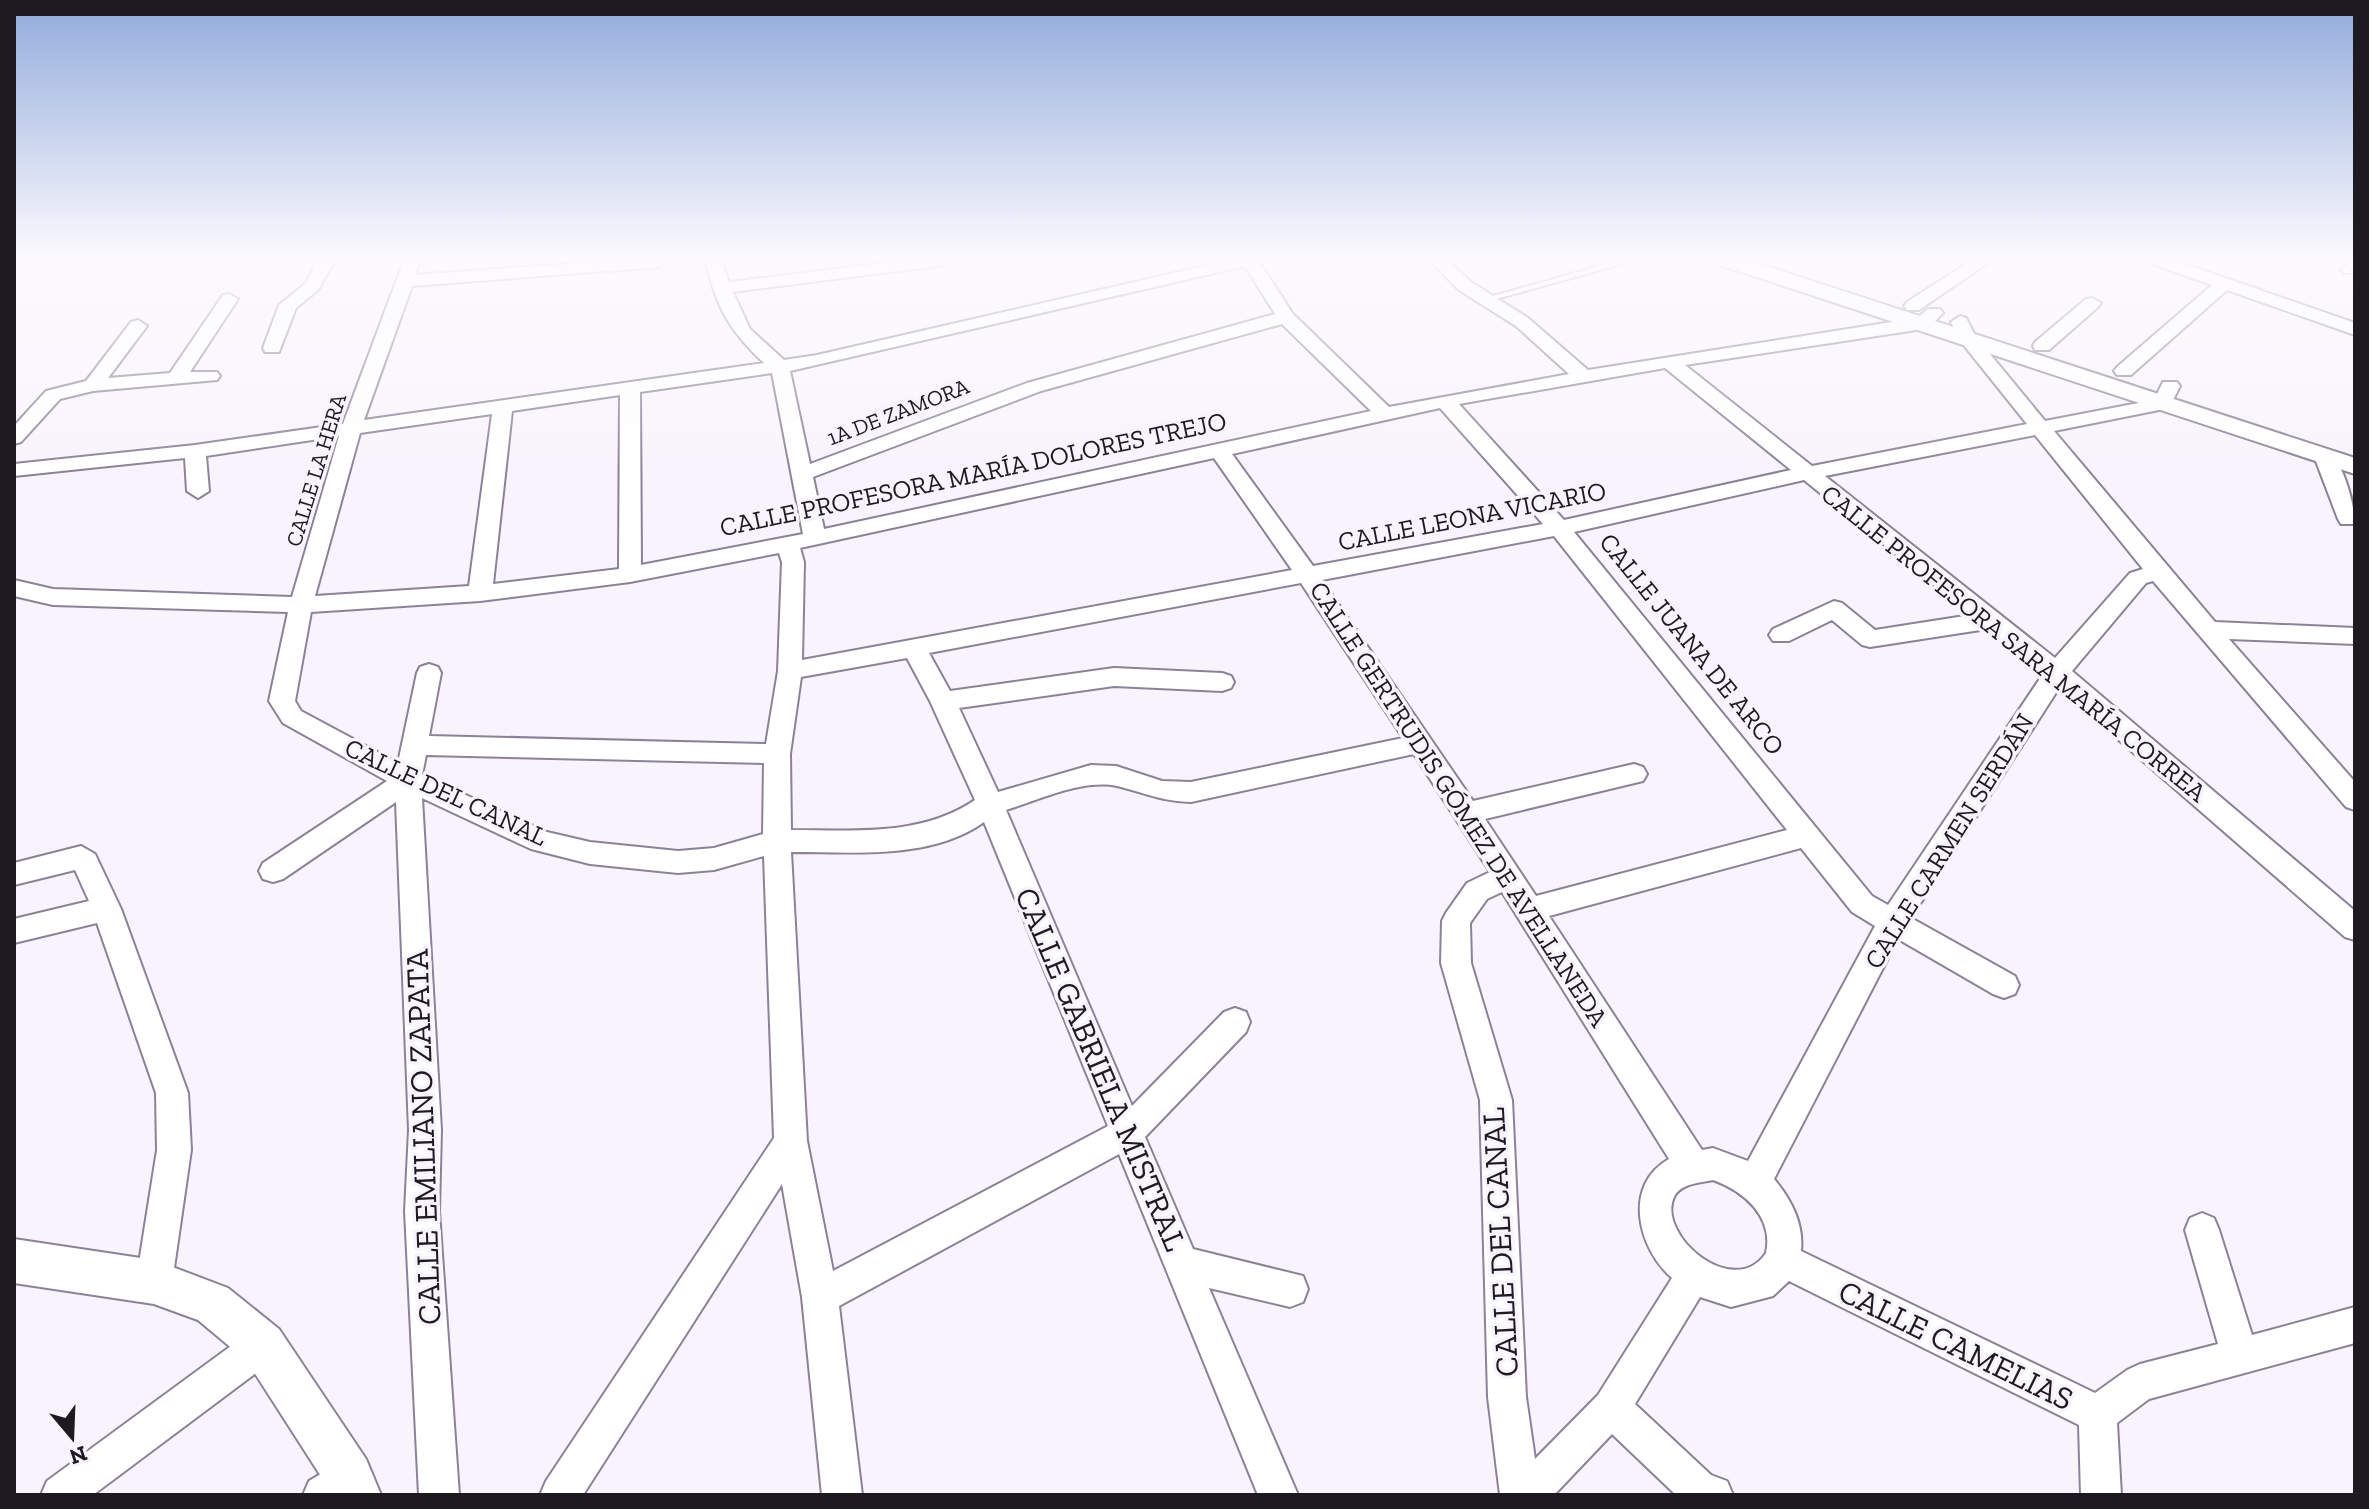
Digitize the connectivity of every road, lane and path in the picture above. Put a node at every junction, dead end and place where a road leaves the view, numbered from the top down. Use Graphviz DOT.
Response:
graph roads {
  1 [pos="135,330"];
  2 [pos="208,330"];
  3 [pos="279,330"];
  4 [pos="388,330"];
  5 [pos="741,330"];
  6 [pos="948,330"];
  7 [pos="1238,330"];
  8 [pos="1300,330"];
  9 [pos="1531,330"];
  10 [pos="1836,330"];
  11 [pos="1964,330"];
  12 [pos="1965,330"];
  13 [pos="1966,330"];
  14 [pos="2060,330"];
  15 [pos="2171,330"];
  16 [pos="2042,346"];
  17 [pos="272,348"];
  18 [pos="1669,362"];
  19 [pos="780,367"];
  20 [pos="2124,371"];
  21 [pos="210,376"];
  22 [pos="1584,377"];
  23 [pos="176,378"];
  24 [pos="93,385"];
  25 [pos="630,387"];
  26 [pos="2166,395"];
  27 [pos="1445,401"];
  28 [pos="503,405"];
  29 [pos="1386,415"];
  30 [pos="2039,428"];
  31 [pos="351,429"];
  32 [pos="14,438"];
  33 [pos="2355,443"];
  34 [pos="1218,448"];
  35 [pos="195,451"];
  36 [pos="2324,456"];
  37 [pos="2355,466"];
  38 [pos="14,470"];
  39 [pos="1808,473"];
  40 [pos="803,474"];
  41 [pos="198,491"];
  42 [pos="2349,519"];
  43 [pos="1559,528"];
  44 [pos="802,541"];
  45 [pos="2158,572"];
  46 [pos="630,575"];
  47 [pos="1310,577"];
  48 [pos="14,588"];
  49 [pos="480,593"];
  50 [pos="301,605"];
  51 [pos="1993,620"];
  52 [pos="2210,630"];
  53 [pos="1781,635"];
  54 [pos="2355,636"];
  55 [pos="914,648"];
  56 [pos="790,671"];
  57 [pos="2057,672"];
  58 [pos="429,673"];
  59 [pos="1222,682"];
  60 [pos="943,701"];
  61 [pos="1418,744"];
  62 [pos="413,745"];
  63 [pos="777,754"];
  64 [pos="1634,774"];
  65 [pos="408,780"];
  66 [pos="2355,800"];
  67 [pos="990,804"];
  68 [pos="1467,813"];
  69 [pos="1808,835"];
  70 [pos="777,841"];
  71 [pos="273,871"];
  72 [pos="14,874"];
  73 [pos="1509,876"];
  74 [pos="107,909"];
  75 [pos="1529,910"];
  76 [pos="1893,921"];
  77 [pos="2355,928"];
  78 [pos="14,931"];
  79 [pos="2004,985"];
  80 [pos="1235,1022"];
  81 [pos="1127,1133"];
  82 [pos="791,1141"];
  83 [pos="1692,1165"];
  84 [pos="1754,1183"];
  85 [pos="2202,1230"];
  86 [pos="1783,1260"];
  87 [pos="14,1261"];
  88 [pos="1184,1264"];
  89 [pos="1694,1275"];
  90 [pos="154,1282"];
  91 [pos="1290,1289"];
  92 [pos="820,1297"];
  93 [pos="2355,1325"];
  94 [pos="263,1345"];
  95 [pos="2240,1355"];
  96 [pos="1611,1408"];
  97 [pos="2098,1414"];
  98 [pos="343,1489"];
  99 [pos="1706,1494"];
  100 [pos="61,1495"];
  101 [pos="439,1495"];
  102 [pos="560,1495"];
  103 [pos="842,1495"];
  104 [pos="1278,1495"];
  105 [pos="1520,1495"];
  106 [pos="1527,1495"];
  107 [pos="2101,1495"];
  1 -- 24 [label="street"];
  2 -- 23 [label="street"];
  3 -- 17 [label="street"];
  4 -- 31 [label="street, CALLE LA HERA"];
  5 -- 19 [label="street"];
  6 -- 19 [label="street"];
  7 -- 40 [label="street, 1A DE ZAMORA"];
  8 -- 29 [label="street"];
  9 -- 22 [label="street"];
  10 -- 18 [label="street, CALLE PROFESORA MARÍA DOLORES TREJO"];
  11 -- 30 [label="street"];
  12 -- 26 [label="street"];
  13 -- 16 [label="street"];
  14 -- 16 [label="street"];
  15 -- 20 [label="street"];
  16 -- 20 [label="street"];
  18 -- 22 [label="street, CALLE PROFESORA MARÍA DOLORES TREJO"];
  18 -- 39 [label="street, CALLE PROFESORA SARA MARÍA CORREA"];
  19 -- 25 [label="street"];
  19 -- 40 [label="street"];
  20 -- 26 [label="street"];
  21 -- 23 [label="street"];
  22 -- 27 [label="street, CALLE PROFESORA MARÍA DOLORES TREJO"];
  23 -- 24 [label="street"];
  24 -- 32 [label="street"];
  25 -- 28 [label="street"];
  25 -- 46 [label="street"];
  26 -- 30 [label="street, CALLE LEONA VICARIO"];
  26 -- 33 [label="street"];
  26 -- 36 [label="street"];
  27 -- 29 [label="street, CALLE PROFESORA MARÍA DOLORES TREJO"];
  27 -- 43 [label="street, CALLE JUANA DE ARCO"];
  28 -- 31 [label="street"];
  28 -- 49 [label="street"];
  29 -- 34 [label="street, CALLE PROFESORA MARÍA DOLORES TREJO"];
  30 -- 39 [label="street, CALLE LEONA VICARIO"];
  30 -- 45 [label="street"];
  31 -- 35 [label="street"];
  31 -- 50 [label="street, CALLE LA HERA"];
  34 -- 44 [label="street, CALLE PROFESORA MARÍA DOLORES TREJO"];
  34 -- 47 [label="street, CALLE GERTRUDIS GÓMEZ DE AVELLANEDA"];
  35 -- 38 [label="street"];
  35 -- 41 [label="street"];
  36 -- 37 [label="street"];
  36 -- 42 [label="street"];
  39 -- 43 [label="street, CALLE LEONA VICARIO"];
  39 -- 51 [label="street, CALLE PROFESORA SARA MARÍA CORREA"];
  40 -- 44 [label="street"];
  43 -- 47 [label="street, CALLE LEONA VICARIO"];
  43 -- 69 [label="street, CALLE JUANA DE ARCO"];
  44 -- 46 [label="street, CALLE PROFESORA MARÍA DOLORES TREJO"];
  44 -- 56 [label="street"];
  45 -- 52 [label="street"];
  45 -- 57 [label="street, CALLE CARMEN SERDÁN"];
  46 -- 49 [label="street, CALLE PROFESORA MARÍA DOLORES TREJO"];
  47 -- 55 [label="street, CALLE LEONA VICARIO"];
  47 -- 61 [label="street, CALLE GERTRUDIS GÓMEZ DE AVELLANEDA"];
  48 -- 50 [label="street, CALLE PROFESORA MARÍA DOLORES TREJO"];
  49 -- 50 [label="street, CALLE PROFESORA MARÍA DOLORES TREJO"];
  50 -- 65 [label="street, CALLE DEL CANAL"];
  51 -- 53 [label="street"];
  51 -- 57 [label="street, CALLE PROFESORA SARA MARÍA CORREA"];
  52 -- 54 [label="street"];
  52 -- 66 [label="street"];
  55 -- 56 [label="street, CALLE LEONA VICARIO"];
  55 -- 60 [label="street, CALLE GABRIELA MISTRAL"];
  56 -- 63 [label="street"];
  57 -- 76 [label="street, CALLE CARMEN SERDÁN"];
  57 -- 77 [label="street, CALLE PROFESORA SARA MARÍA CORREA"];
  58 -- 62 [label="street, CALLE EMILIANO ZAPATA"];
  59 -- 60 [label="street"];
  60 -- 67 [label="street, CALLE GABRIELA MISTRAL"];
  61 -- 67 [label="street, CALLE DEL CANAL"];
  61 -- 68 [label="street, CALLE GERTRUDIS GÓMEZ DE AVELLANEDA"];
  62 -- 63 [label="street"];
  62 -- 65 [label="street, CALLE EMILIANO ZAPATA"];
  63 -- 70 [label="street"];
  64 -- 68 [label="street"];
  65 -- 70 [label="street, CALLE DEL CANAL"];
  65 -- 71 [label="street"];
  65 -- 101 [label="street, CALLE EMILIANO ZAPATA"];
  67 -- 70 [label="street, CALLE DEL CANAL"];
  67 -- 81 [label="street, CALLE GABRIELA MISTRAL"];
  68 -- 73 [label="street, CALLE GERTRUDIS GÓMEZ DE AVELLANEDA"];
  69 -- 75 [label="street"];
  69 -- 76 [label="street, CALLE JUANA DE ARCO"];
  70 -- 82 [label="street"];
  72 -- 74 [label="street"];
  73 -- 75 [label="street, CALLE GERTRUDIS GÓMEZ DE AVELLANEDA"];
  73 -- 105 [label="street, CALLE DEL CANAL"];
  74 -- 78 [label="street"];
  74 -- 90 [label="street"];
  75 -- 83 [label="street, CALLE GERTRUDIS GÓMEZ DE AVELLANEDA"];
  76 -- 79 [label="street, CALLE JUANA DE ARCO"];
  76 -- 84 [label="street, CALLE CARMEN SERDÁN"];
  80 -- 81 [label="street"];
  81 -- 88 [label="street, CALLE GABRIELA MISTRAL"];
  81 -- 92 [label="street"];
  82 -- 92 [label="street"];
  82 -- 102 [label="street"];
  83 -- 84 [label="street"];
  83 -- 89 [label="street"];
  84 -- 86 [label="street"];
  85 -- 95 [label="street"];
  86 -- 89 [label="street"];
  86 -- 97 [label="street, CALLE CAMELIAS"];
  87 -- 90 [label="street"];
  88 -- 91 [label="street"];
  88 -- 104 [label="street, CALLE GABRIELA MISTRAL"];
  89 -- 96 [label="street"];
  90 -- 94 [label="street"];
  92 -- 103 [label="street"];
  93 -- 95 [label="street, CALLE CAMELIAS"];
  94 -- 98 [label="street"];
  94 -- 100 [label="street"];
  95 -- 97 [label="street, CALLE CAMELIAS"];
  96 -- 99 [label="street"];
  96 -- 106 [label="street"];
  97 -- 107 [label="street"];
}
